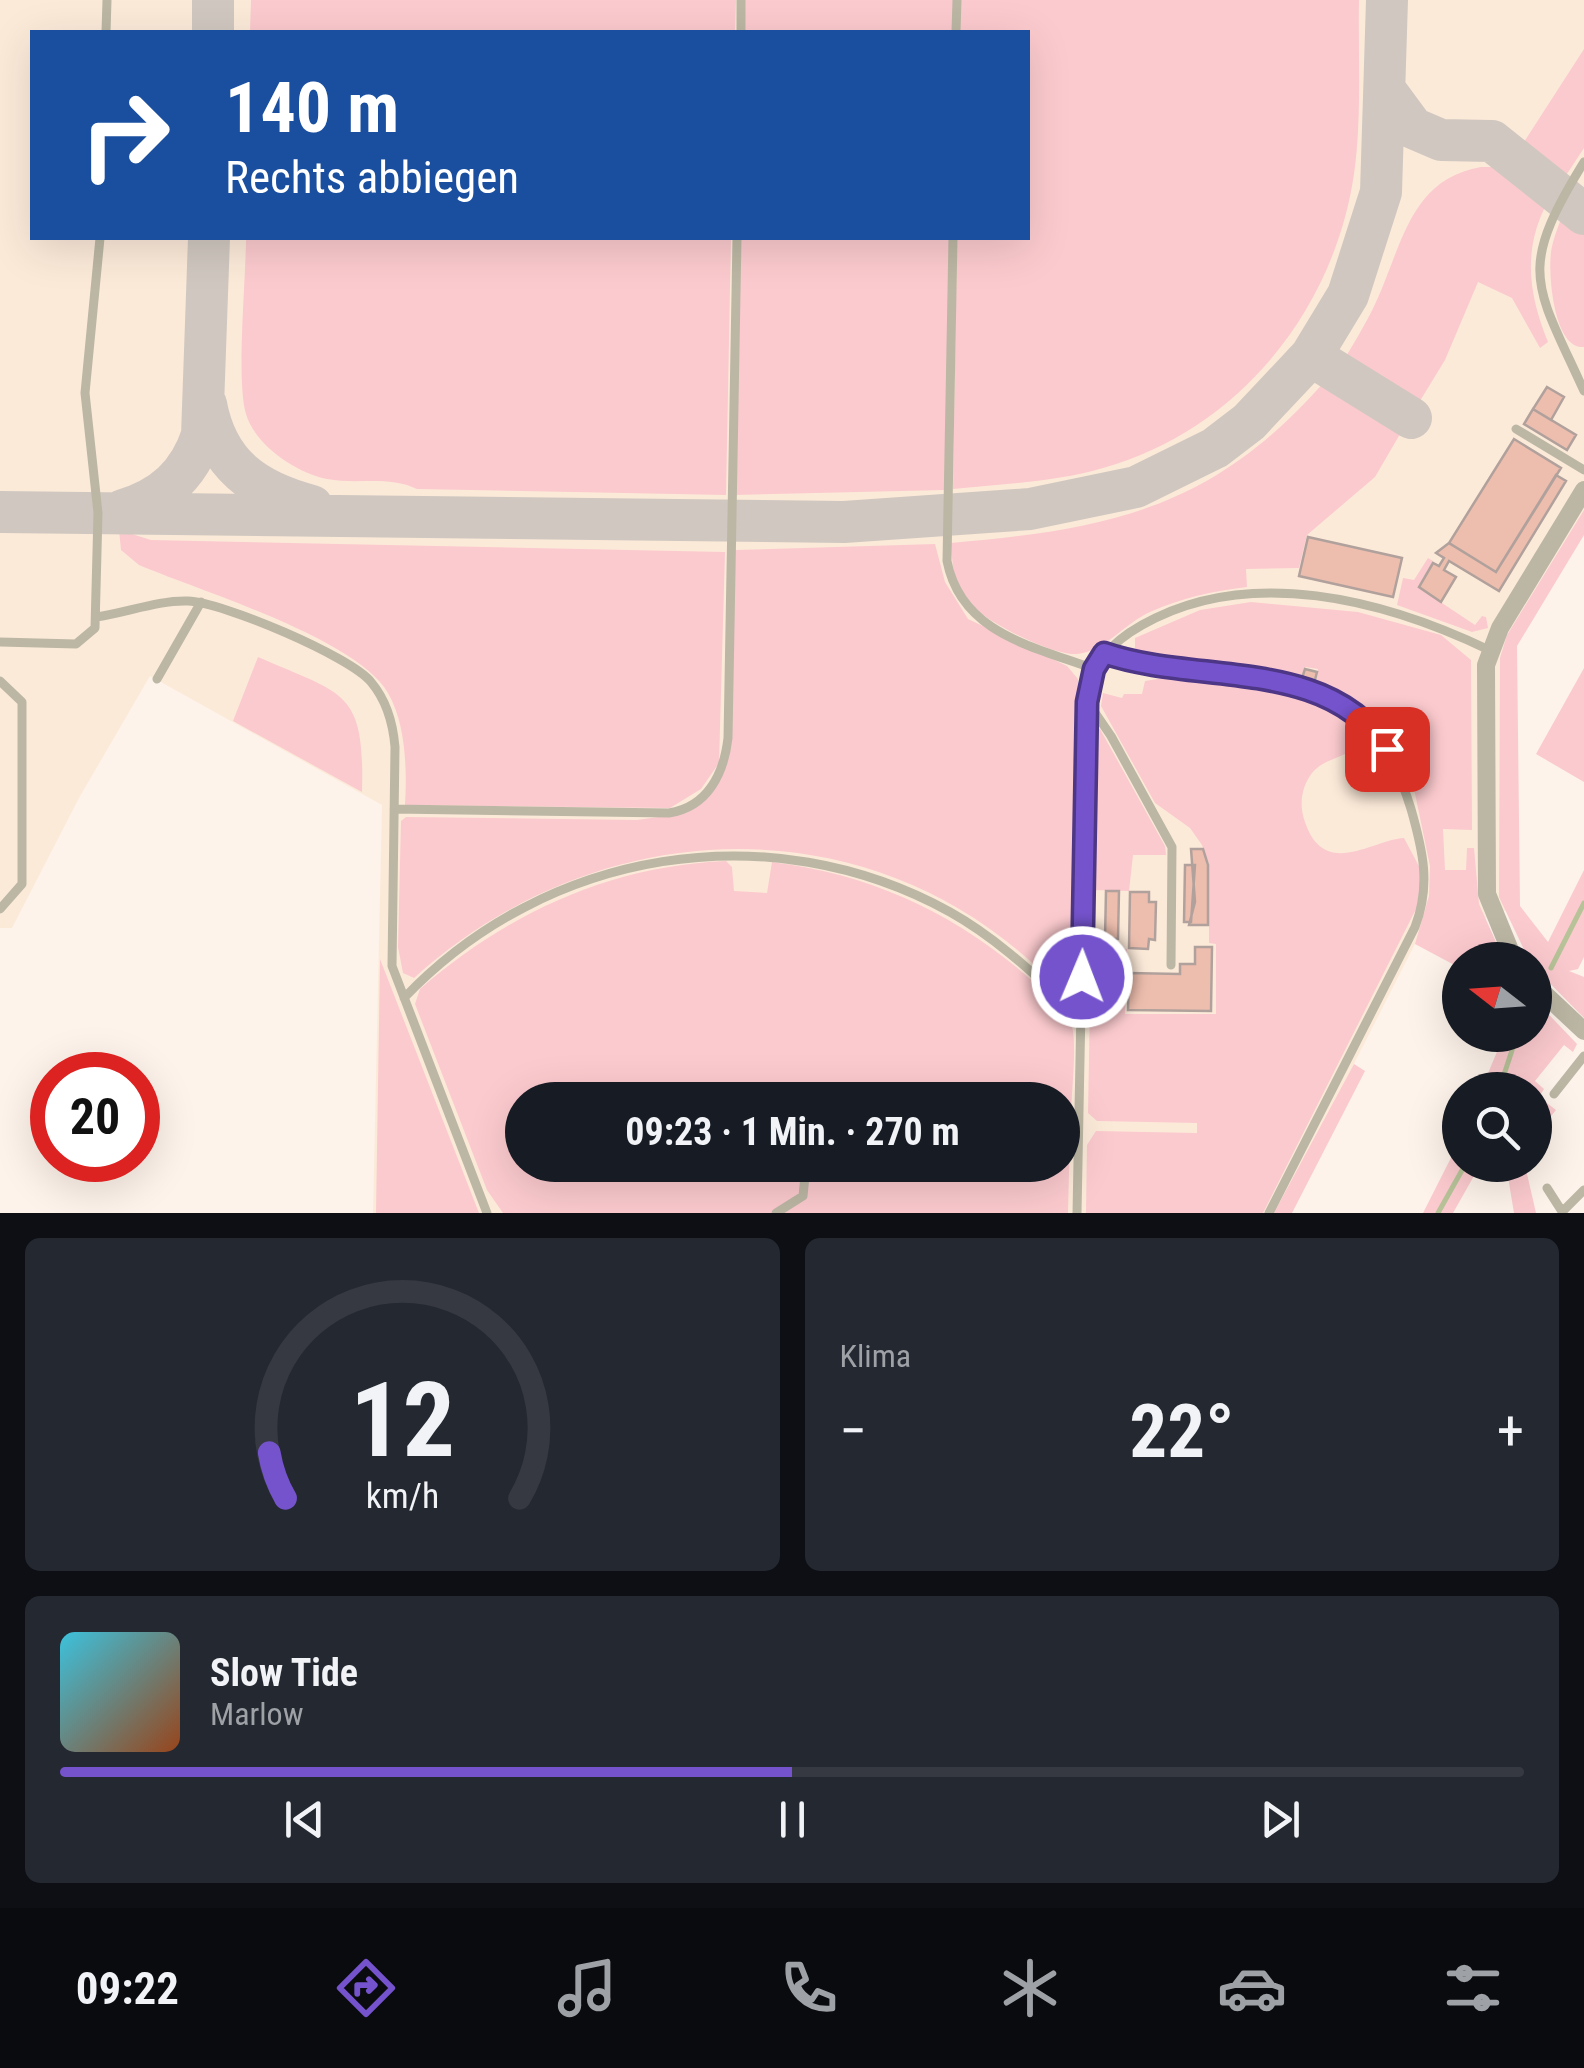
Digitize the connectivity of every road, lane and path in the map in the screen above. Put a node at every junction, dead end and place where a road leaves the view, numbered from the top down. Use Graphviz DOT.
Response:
graph roads {
  1 [pos="107,0"];
  2 [pos="741,0"];
  3 [pos="957,0"];
  4 [pos="106,30"];
  5 [pos="741,30"];
  6 [pos="956,30"];
  7 [pos="1584,162"];
  8 [pos="100,240"];
  9 [pos="737,240"];
  10 [pos="953,240"];
  11 [pos="1584,391"];
  12 [pos="1516,430"];
  13 [pos="1584,470"];
  14 [pos="1584,490"];
  15 [pos="201,602"];
  16 [pos="96,616"];
  17 [pos="0,642"];
  18 [pos="1489,650"];
  19 [pos="1104,653"];
  20 [pos="1094,669"];
  21 [pos="157,679"];
  22 [pos="0,681"];
  23 [pos="1087,702"];
  24 [pos="394,809"];
  25 [pos="0,908"];
  26 [pos="1506,942"];
  27 [pos="1170,966"];
  28 [pos="404,998"];
  29 [pos="1552,1001"];
  30 [pos="1081,1016"];
  31 [pos="1584,1032"];
  32 [pos="1584,1056"];
  33 [pos="1554,1094"];
  34 [pos="804,1182"];
  35 [pos="1547,1188"];
  36 [pos="1584,1190"];
  37 [pos="487,1213"];
  38 [pos="776,1213"];
  39 [pos="1078,1213"];
  40 [pos="1270,1213"];
  41 [pos="1562,1213"];
  1 -- 4 [label="lane"];
  2 -- 5 [label="lane"];
  3 -- 6 [label="lane"];
  7 -- 11 [label="lane"];
  8 -- 16 [label="lane"];
  9 -- 24 [label="lane"];
  10 -- 20 [label="lane"];
  12 -- 13 [label="lane"];
  14 -- 18 [label="street"];
  15 -- 16 [label="lane"];
  15 -- 21 [label="lane"];
  15 -- 24 [label="lane"];
  16 -- 17 [label="lane"];
  18 -- 19 [label="lane"];
  18 -- 26 [label="street"];
  19 -- 20 [label="lane"];
  19 -- 40 [label="lane"];
  20 -- 23 [label="lane"];
  22 -- 25 [label="lane"];
  23 -- 27 [label="lane"];
  23 -- 30 [label="lane"];
  24 -- 28 [label="lane"];
  28 -- 30 [label="lane"];
  28 -- 37 [label="lane"];
  29 -- 31 [label="street"];
  30 -- 39 [label="lane"];
  32 -- 33 [label="lane"];
  34 -- 38 [label="lane"];
  35 -- 41 [label="lane"];
  36 -- 41 [label="lane"];
}
